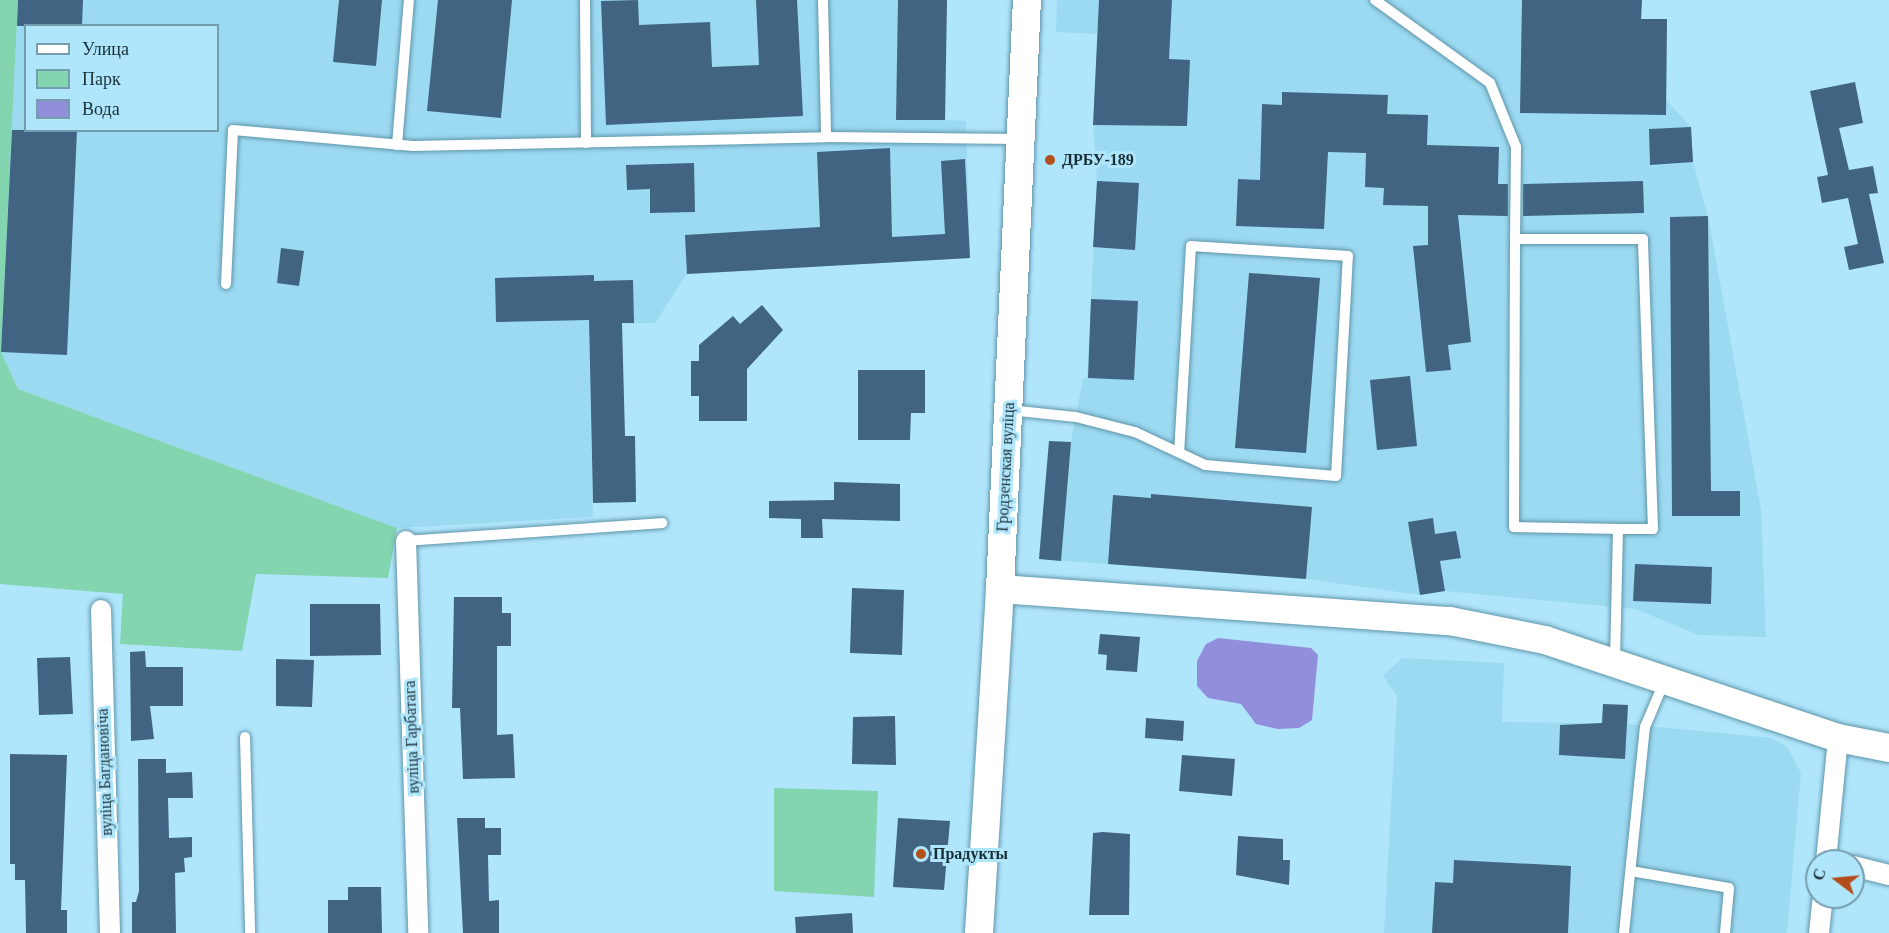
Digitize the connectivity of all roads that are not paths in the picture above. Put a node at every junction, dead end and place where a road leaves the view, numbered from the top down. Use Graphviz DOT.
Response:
graph roads {
  1 [pos="409,0"];
  2 [pos="585,0"];
  3 [pos="824,0"];
  4 [pos="1027,0"];
  5 [pos="1375,0"];
  6 [pos="826,136"];
  7 [pos="1019,139"];
  8 [pos="586,143"];
  9 [pos="397,145"];
  10 [pos="1515,239"];
  11 [pos="226,284"];
  12 [pos="1009,410"];
  13 [pos="1179,452"];
  14 [pos="663,523"];
  15 [pos="1617,529"];
  16 [pos="406,541"];
  17 [pos="1000,589"];
  18 [pos="100,610"];
  19 [pos="1614,665"];
  20 [pos="1664,682"];
  21 [pos="245,737"];
  22 [pos="1838,738"];
  23 [pos="1889,748"];
  24 [pos="1829,849"];
  25 [pos="1865,869"];
  26 [pos="1632,871"];
  27 [pos="1889,874"];
  28 [pos="1822,909"];
  29 [pos="110,933"];
  30 [pos="250,933"];
  31 [pos="418,933"];
  32 [pos="979,933"];
  33 [pos="1624,933"];
  34 [pos="1725,933"];
  35 [pos="1819,933"];
  1 -- 9 [label="lane"];
  2 -- 8 [label="lane"];
  3 -- 6 [label="lane"];
  4 -- 7 [label="street, Гродзенская вуліца"];
  5 -- 10 [label="lane"];
  6 -- 7 [label="lane"];
  6 -- 8 [label="lane"];
  7 -- 12 [label="street, Гродзенская вуліца"];
  8 -- 9 [label="lane"];
  9 -- 11 [label="lane"];
  10 -- 15 [label="lane"];
  10 -- 15 [label="lane"];
  12 -- 13 [label="lane"];
  12 -- 17 [label="street, Гродзенская вуліца"];
  13 -- 13 [label="lane"];
  14 -- 16 [label="lane"];
  15 -- 19 [label="lane"];
  16 -- 31 [label="street, вуліца Гарбатага"];
  17 -- 19 [label="street"];
  17 -- 32 [label="street, Гродзенская вуліца"];
  18 -- 29 [label="street, вуліца Багдановіча"];
  19 -- 20 [label="street"];
  20 -- 22 [label="street"];
  20 -- 26 [label="lane"];
  21 -- 30 [label="lane"];
  22 -- 23 [label="street"];
  22 -- 24 [label="street"];
  25 -- 27 [label="street"];
  26 -- 33 [label="lane"];
  26 -- 34 [label="lane"];
  28 -- 35 [label="street"];
}
